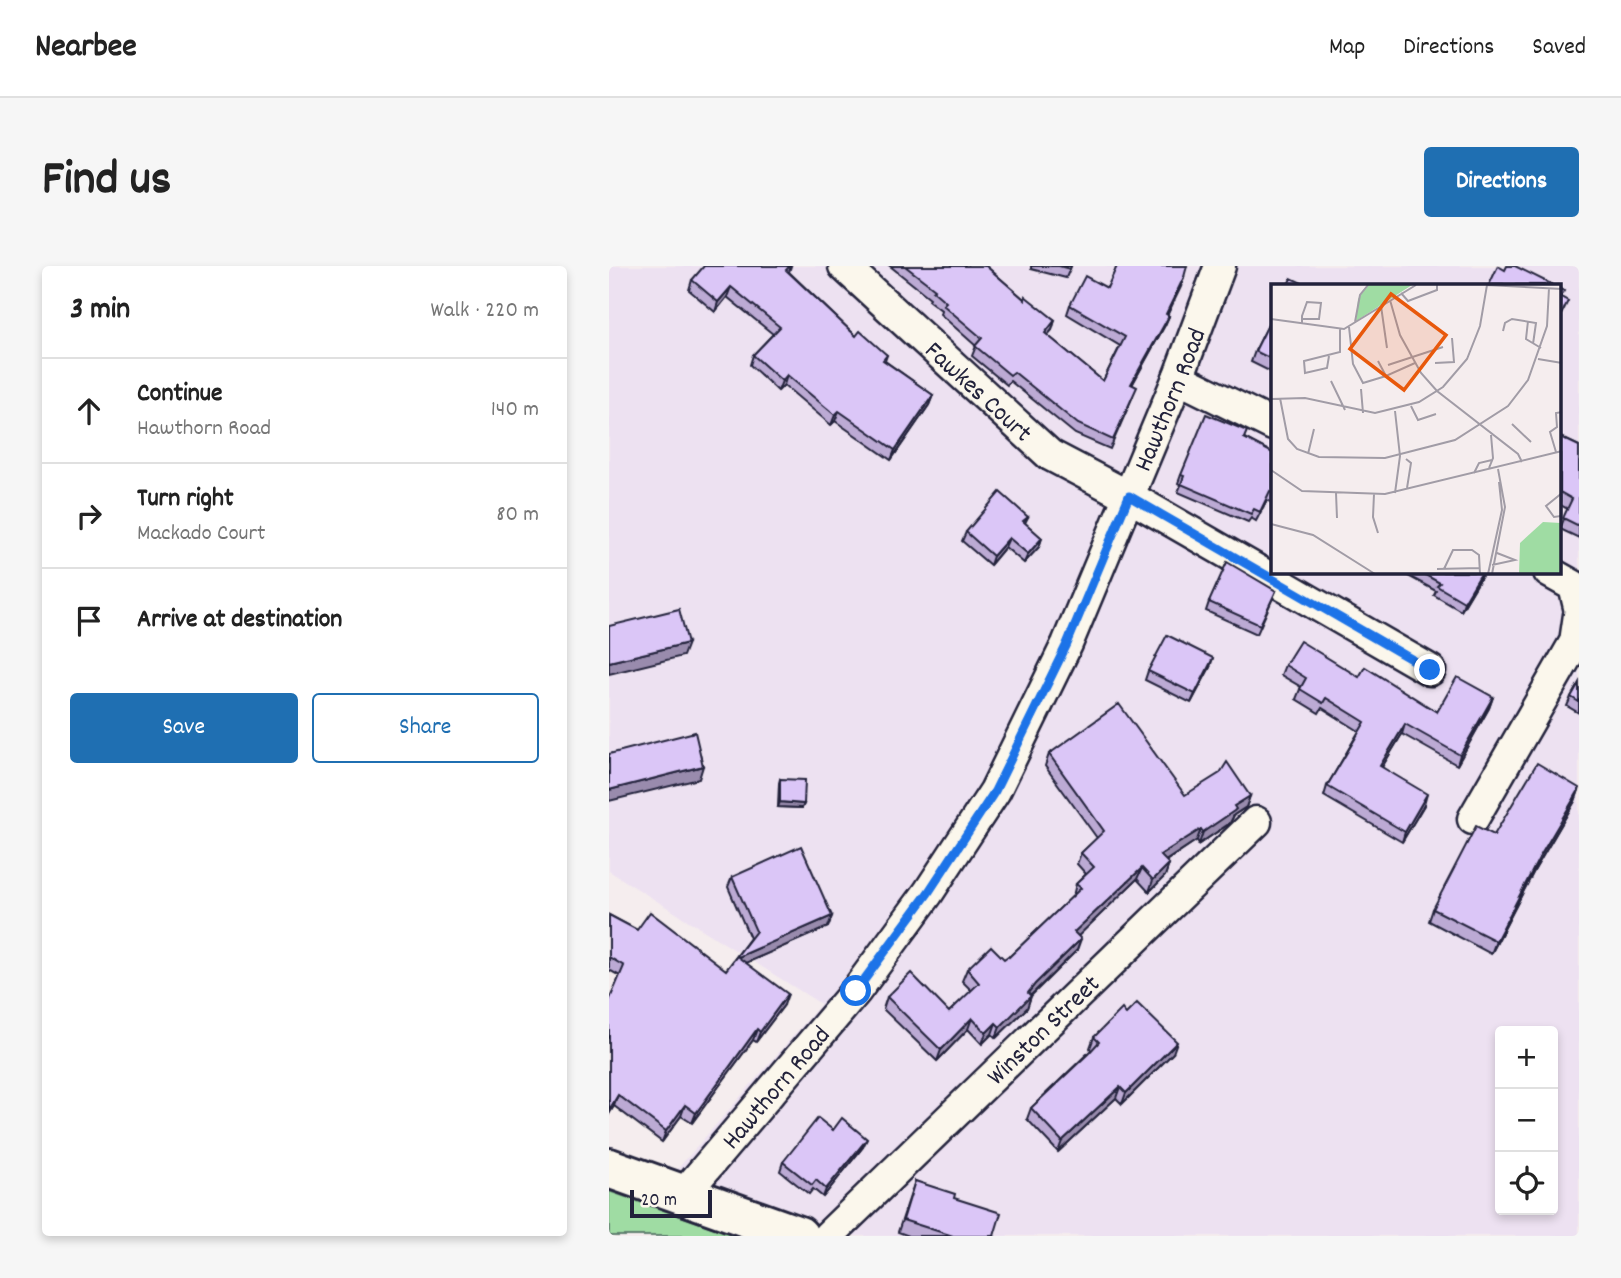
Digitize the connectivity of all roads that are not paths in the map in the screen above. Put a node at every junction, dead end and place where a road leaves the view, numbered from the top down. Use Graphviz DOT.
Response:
graph roads {
  1 [pos="844,266"];
  2 [pos="1220,266"];
  3 [pos="1178,378"];
  4 [pos="1271,424"];
  5 [pos="1129,496"];
  6 [pos="1553,574"];
  7 [pos="1579,607"];
  8 [pos="1579,615"];
  9 [pos="1430,670"];
  10 [pos="1473,819"];
  11 [pos="1256,822"];
  12 [pos="609,1168"];
  13 [pos="683,1195"];
  14 [pos="799,1236"];
  15 [pos="828,1236"];
  1 -- 5 [label="street, Fawkes Court"];
  2 -- 3 [label="street, Hawthorn Road"];
  3 -- 4 [label="street"];
  3 -- 5 [label="street, Hawthorn Road"];
  5 -- 9 [label="street, Fawkes Court"];
  5 -- 13 [label="street, Hawthorn Road"];
  6 -- 7 [label="street"];
  8 -- 10 [label="street"];
  11 -- 15 [label="street, Winston Street"];
  12 -- 13 [label="street"];
  13 -- 14 [label="street"];
}
